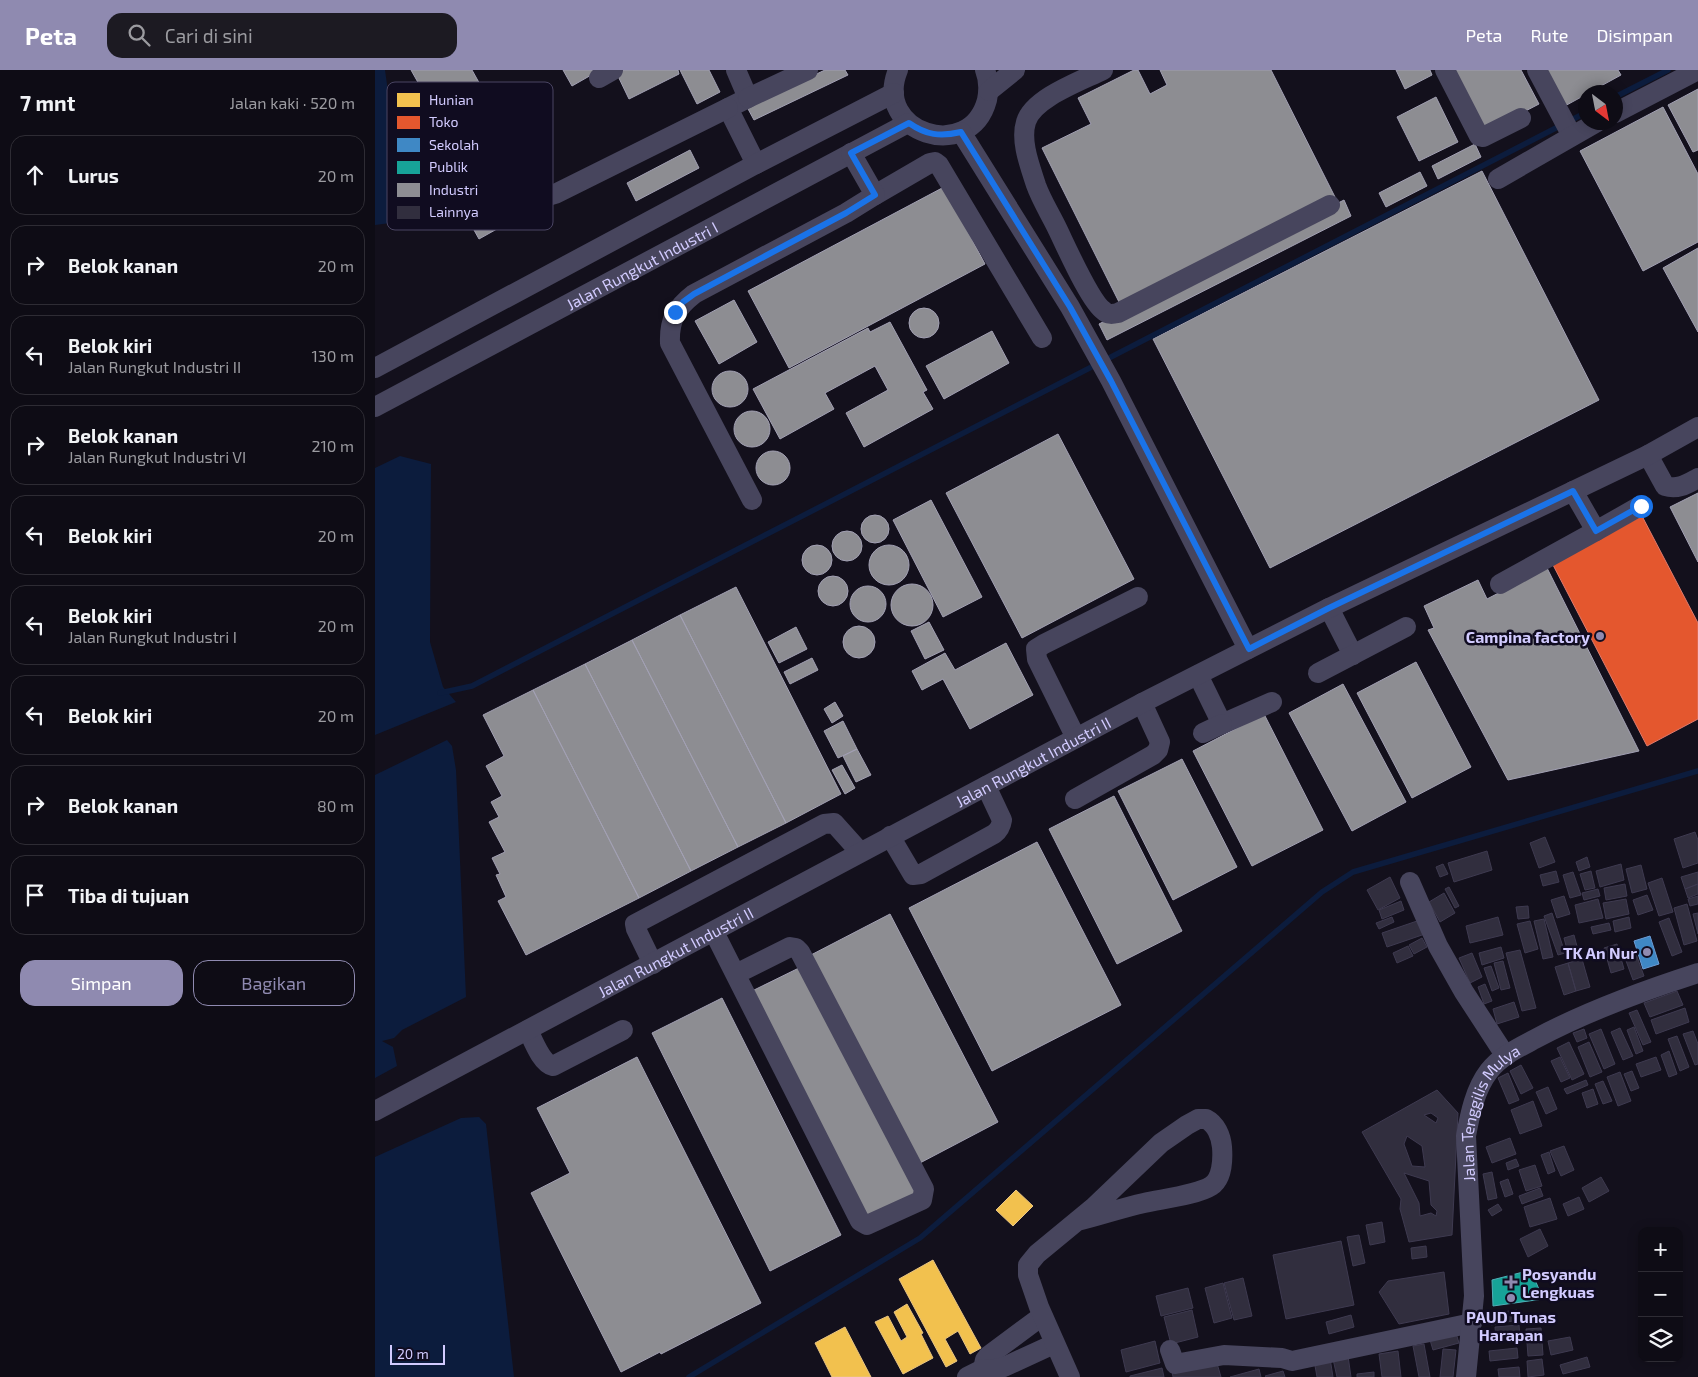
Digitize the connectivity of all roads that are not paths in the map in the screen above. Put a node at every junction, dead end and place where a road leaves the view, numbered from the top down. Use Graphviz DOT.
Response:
graph roads {
  1 [pos="736,70"];
  2 [pos="808,70"];
  3 [pos="898,70"];
  4 [pos="985,70"];
  5 [pos="1015,70"];
  6 [pos="1103,70"];
  7 [pos="1445,70"];
  8 [pos="1537,70"];
  9 [pos="1698,70"];
  10 [pos="989,91"];
  11 [pos="894,93"];
  12 [pos="749,98"];
  13 [pos="728,108"];
  14 [pos="1623,109"];
  15 [pos="1521,118"];
  16 [pos="909,123"];
  17 [pos="1578,130"];
  18 [pos="961,132"];
  19 [pos="1571,133"];
  20 [pos="851,153"];
  21 [pos="756,164"];
  22 [pos="1499,179"];
  23 [pos="553,195"];
  24 [pos="875,195"];
  25 [pos="1330,205"];
  26 [pos="1091,295"];
  27 [pos="1070,307"];
  28 [pos="1042,338"];
  29 [pos="375,368"];
  30 [pos="375,407"];
  31 [pos="1698,426"];
  32 [pos="1648,455"];
  33 [pos="1698,478"];
  34 [pos="1573,491"];
  35 [pos="752,500"];
  36 [pos="1641,506"];
  37 [pos="1596,531"];
  38 [pos="1500,584"];
  39 [pos="1137,597"];
  40 [pos="1329,608"];
  41 [pos="1406,627"];
  42 [pos="1249,649"];
  43 [pos="1353,655"];
  44 [pos="1318,674"];
  45 [pos="1198,675"];
  46 [pos="1272,702"];
  47 [pos="1142,703"];
  48 [pos="1222,724"];
  49 [pos="1203,733"];
  50 [pos="1076,738"];
  51 [pos="986,786"];
  52 [pos="1075,799"];
  53 [pos="891,836"];
  54 [pos="860,852"];
  55 [pos="1410,882"];
  56 [pos="714,932"];
  57 [pos="653,964"];
  58 [pos="1698,973"];
  59 [pos="736,974"];
  60 [pos="528,1030"];
  61 [pos="623,1030"];
  62 [pos="1505,1055"];
  63 [pos="375,1111"];
  64 [pos="1077,1221"];
  65 [pos="1042,1316"];
  66 [pos="1472,1323"];
  67 [pos="1054,1344"];
  68 [pos="1170,1350"];
  69 [pos="975,1373"];
  70 [pos="1070,1377"];
  71 [pos="1466,1377"];
  1 -- 12 [label="street"];
  2 -- 12 [label="street"];
  3 -- 11 [label="street"];
  4 -- 10 [label="street"];
  5 -- 10 [label="street"];
  6 -- 26 [label="street"];
  7 -- 15 [label="street"];
  8 -- 19 [label="street"];
  9 -- 14 [label="street"];
  10 -- 18 [label="street"];
  11 -- 16 [label="street"];
  11 -- 21 [label="street, Jalan Rungkut Industri I"];
  12 -- 13 [label="street"];
  13 -- 21 [label="street"];
  13 -- 23 [label="street"];
  16 -- 18 [label="street"];
  16 -- 20 [label="street, Jalan Rungkut Industri I"];
  17 -- 19 [label="street"];
  18 -- 27 [label="street"];
  19 -- 22 [label="street"];
  20 -- 24 [label="street"];
  20 -- 30 [label="street, Jalan Rungkut Industri I"];
  21 -- 29 [label="street, Jalan Rungkut Industri I"];
  24 -- 28 [label="street"];
  24 -- 35 [label="street"];
  25 -- 26 [label="street"];
  26 -- 27 [label="street"];
  27 -- 42 [label="street"];
  31 -- 32 [label="street, Jalan Rungkut Industri II"];
  32 -- 33 [label="street"];
  32 -- 34 [label="street, Jalan Rungkut Industri II"];
  34 -- 37 [label="street"];
  34 -- 40 [label="street, Jalan Rungkut Industri II"];
  36 -- 37 [label="street"];
  37 -- 38 [label="street"];
  39 -- 50 [label="street"];
  40 -- 42 [label="street, Jalan Rungkut Industri II"];
  40 -- 43 [label="street"];
  41 -- 43 [label="street"];
  42 -- 45 [label="street, Jalan Rungkut Industri II"];
  43 -- 44 [label="street"];
  45 -- 47 [label="street, Jalan Rungkut Industri II"];
  45 -- 48 [label="street"];
  46 -- 48 [label="street"];
  47 -- 50 [label="street, Jalan Rungkut Industri II"];
  47 -- 52 [label="street"];
  48 -- 49 [label="street"];
  50 -- 51 [label="street, Jalan Rungkut Industri II"];
  51 -- 53 [label="street, Jalan Rungkut Industri II"];
  51 -- 53 [label="street"];
  53 -- 54 [label="street, Jalan Rungkut Industri II"];
  54 -- 56 [label="street, Jalan Rungkut Industri II"];
  54 -- 57 [label="street"];
  55 -- 62 [label="street"];
  56 -- 57 [label="street, Jalan Rungkut Industri II"];
  56 -- 59 [label="street"];
  57 -- 60 [label="street, Jalan Rungkut Industri II"];
  58 -- 62 [label="street, Jalan Tenggilis Mulya"];
  59 -- 59 [label="street"];
  60 -- 61 [label="street"];
  60 -- 63 [label="street, Jalan Rungkut Industri II"];
  62 -- 66 [label="street, Jalan Tenggilis Mulya"];
  64 -- 64 [label="street"];
  64 -- 65 [label="street"];
  65 -- 67 [label="street"];
  65 -- 69 [label="street"];
  66 -- 68 [label="street"];
  66 -- 71 [label="street, Jalan Tenggilis Mulya"];
  67 -- 69 [label="street"];
  67 -- 70 [label="street"];
}
